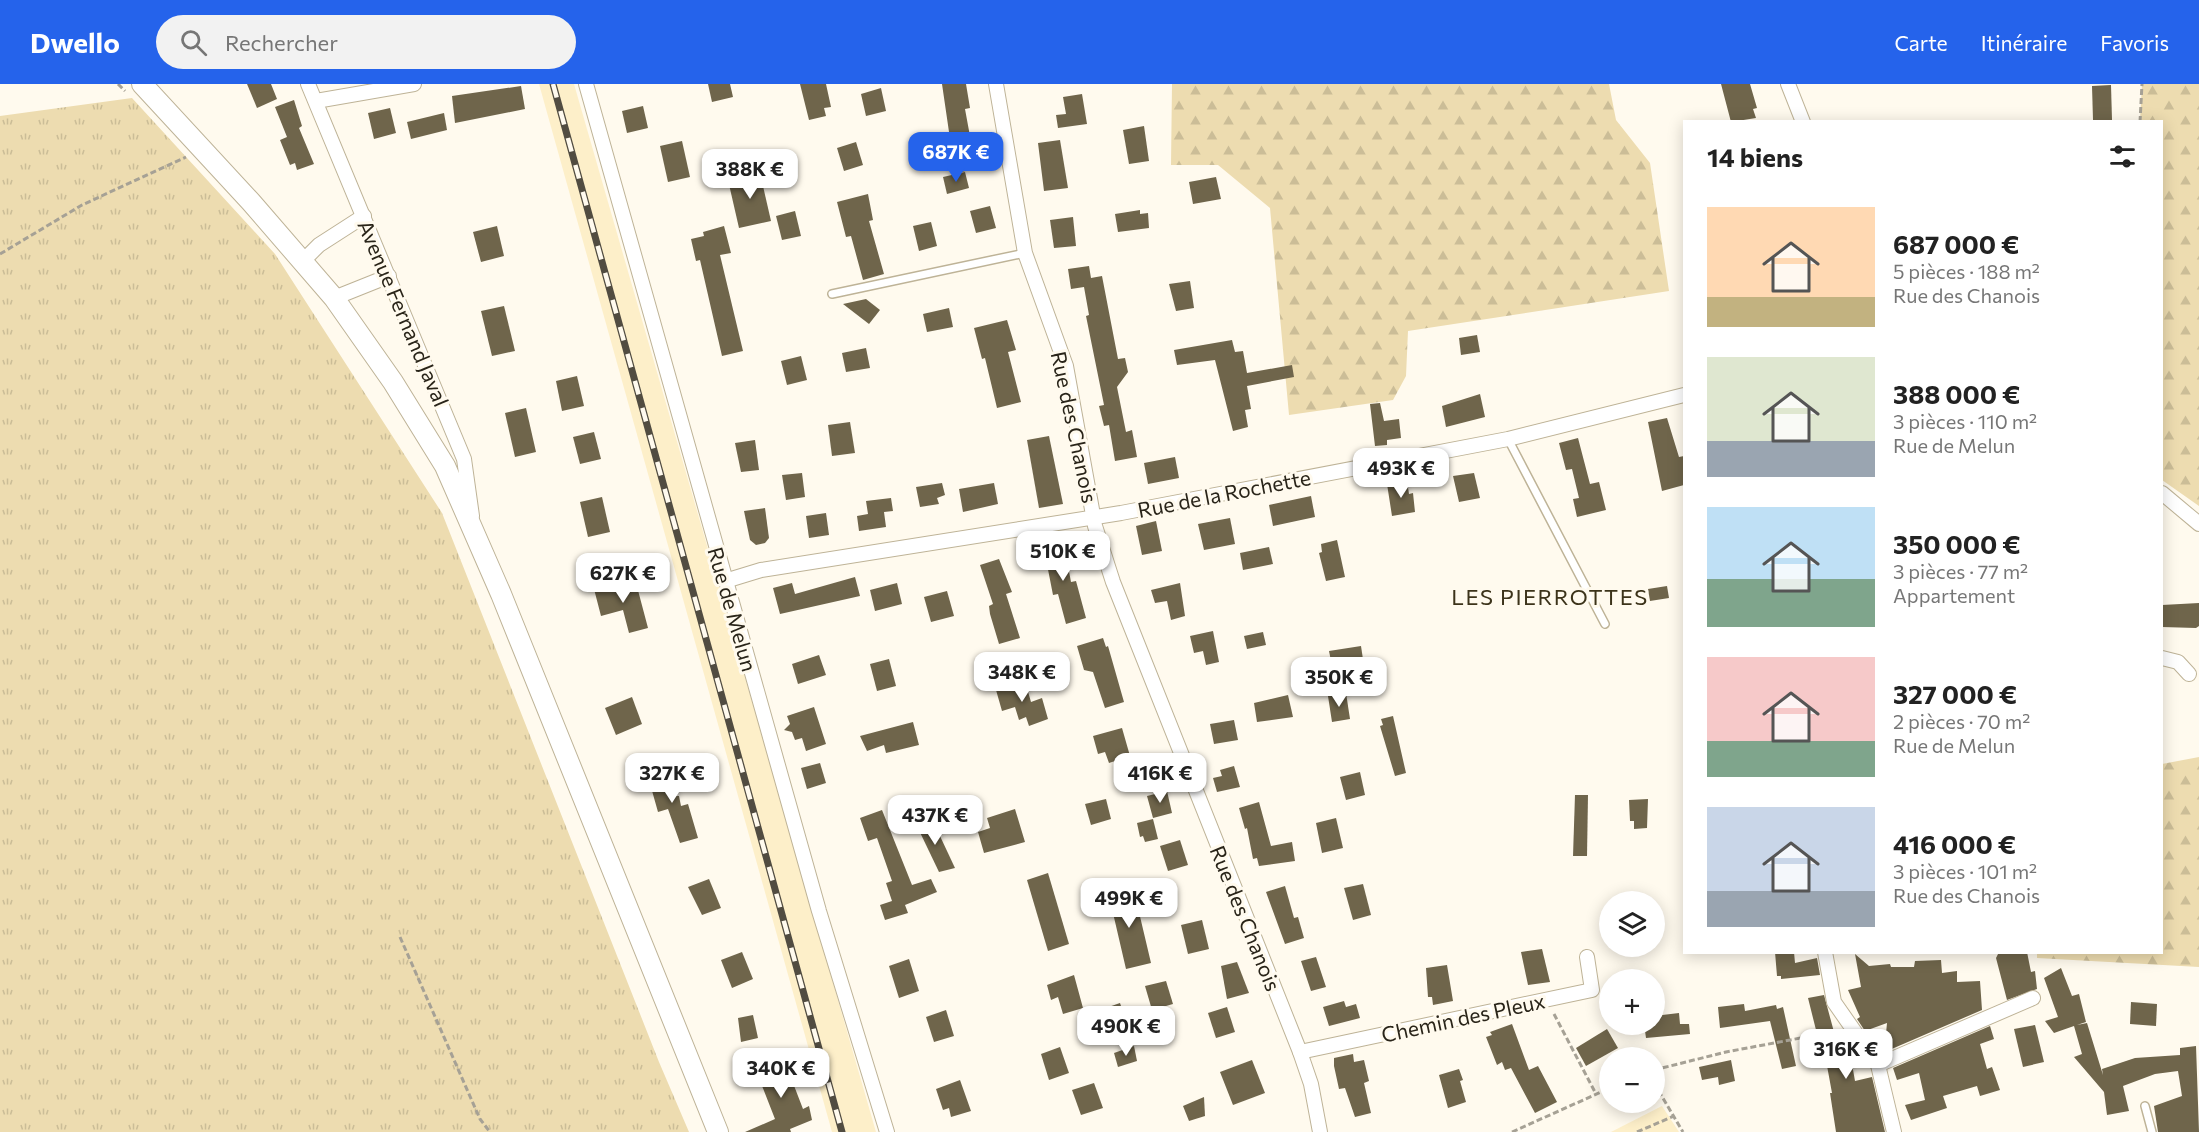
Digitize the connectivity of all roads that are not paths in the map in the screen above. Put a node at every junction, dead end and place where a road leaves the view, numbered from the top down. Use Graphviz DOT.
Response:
graph roads {
  1 [pos="308,84"];
  2 [pos="414,84"];
  3 [pos="586,84"];
  4 [pos="996,84"];
  5 [pos="1788,84"];
  6 [pos="137,91"];
  7 [pos="316,101"];
  8 [pos="1802,120"];
  9 [pos="364,216"];
  10 [pos="1025,253"];
  11 [pos="303,261"];
  12 [pos="389,276"];
  13 [pos="832,294"];
  14 [pos="334,298"];
  15 [pos="1683,395"];
  16 [pos="1508,439"];
  17 [pos="2163,494"];
  18 [pos="1094,518"];
  19 [pos="2199,524"];
  20 [pos="474,530"];
  21 [pos="725,581"];
  22 [pos="1605,624"];
  23 [pos="2163,658"];
  24 [pos="2189,674"];
  25 [pos="1825,954"];
  26 [pos="1587,957"];
  27 [pos="2033,998"];
  28 [pos="1300,1052"];
  29 [pos="1878,1065"];
  30 [pos="2145,1106"];
  31 [pos="718,1132"];
  32 [pos="887,1132"];
  33 [pos="1320,1132"];
  34 [pos="1893,1132"];
  35 [pos="2152,1132"];
  1 -- 7 [label="street, Avenue Fernand Javal"];
  2 -- 7 [label="street"];
  3 -- 21 [label="street, Rue de Melun"];
  4 -- 10 [label="street, Rue des Chanois"];
  5 -- 8 [label="street"];
  6 -- 11 [label="main road"];
  7 -- 9 [label="street, Avenue Fernand Javal"];
  9 -- 11 [label="street"];
  9 -- 12 [label="street, Avenue Fernand Javal"];
  10 -- 13 [label="lane"];
  10 -- 18 [label="street, Rue des Chanois"];
  11 -- 14 [label="main road"];
  12 -- 14 [label="street"];
  12 -- 20 [label="street, Avenue Fernand Javal"];
  14 -- 20 [label="main road"];
  15 -- 16 [label="street, Rue de la Rochette"];
  16 -- 18 [label="street, Rue de la Rochette"];
  16 -- 22 [label="lane"];
  17 -- 19 [label="street"];
  18 -- 21 [label="street, Rue de la Rochette"];
  18 -- 28 [label="street, Rue des Chanois"];
  20 -- 31 [label="main road"];
  21 -- 32 [label="street, Rue de Melun"];
  23 -- 24 [label="street"];
  25 -- 29 [label="street"];
  26 -- 28 [label="street, Chemin des Pleux"];
  27 -- 29 [label="street"];
  28 -- 33 [label="street, Rue des Chanois"];
  29 -- 34 [label="street"];
  30 -- 35 [label="lane"];
}
